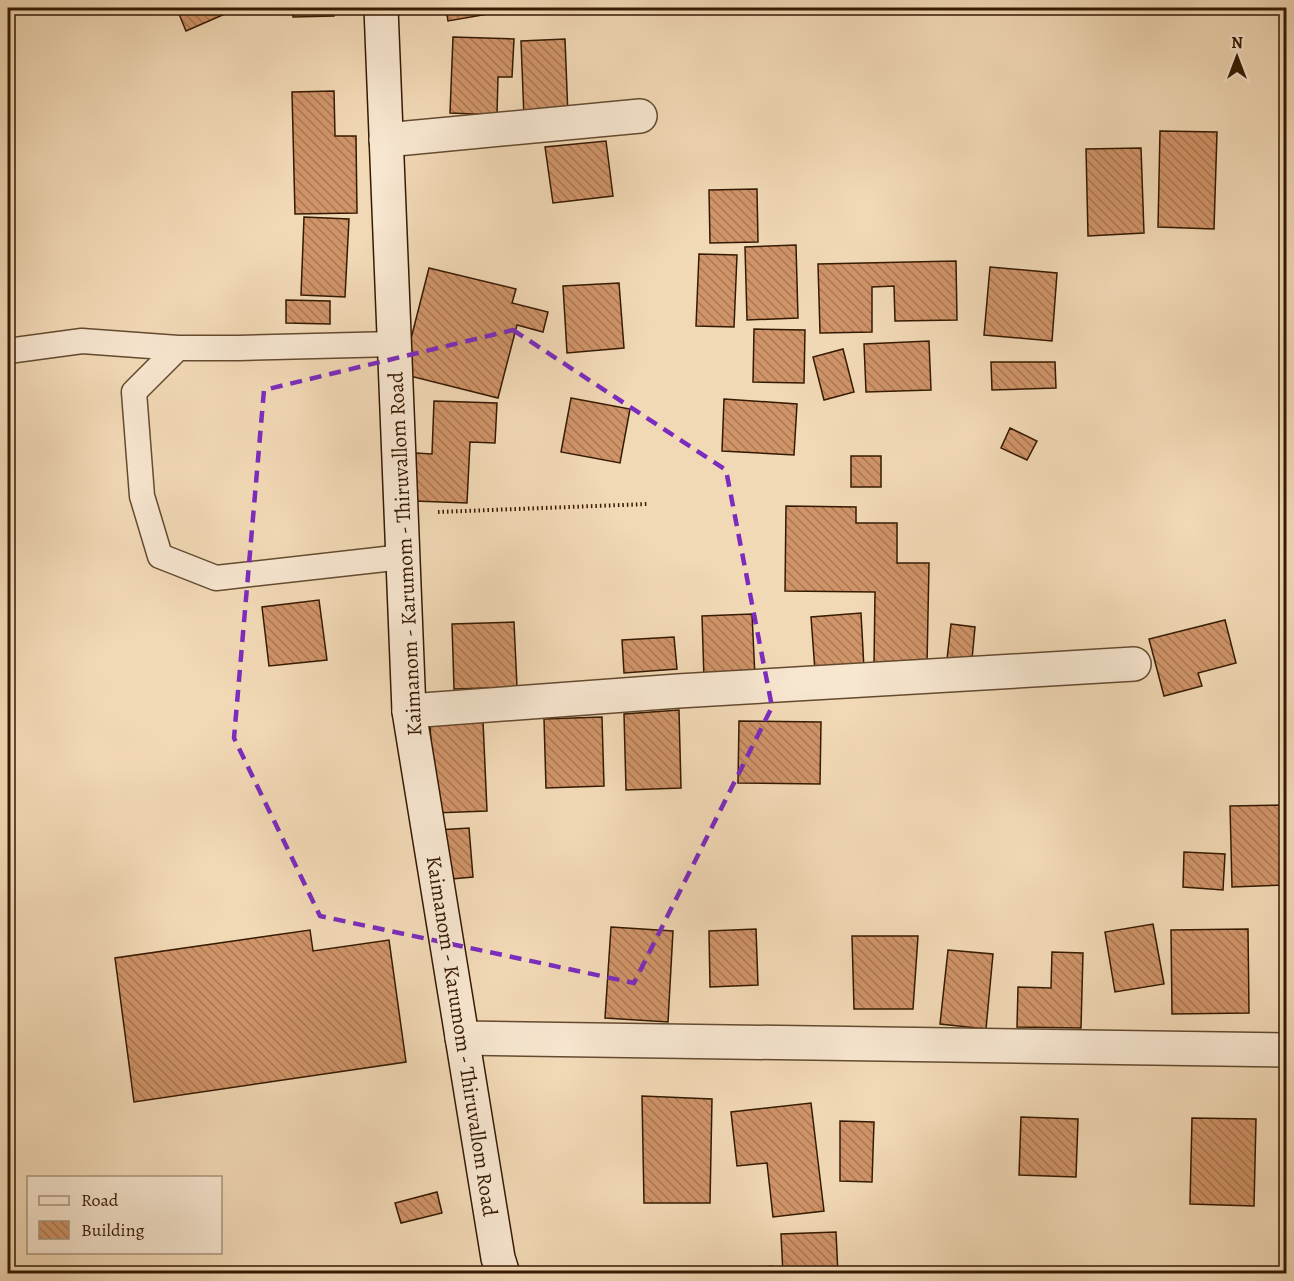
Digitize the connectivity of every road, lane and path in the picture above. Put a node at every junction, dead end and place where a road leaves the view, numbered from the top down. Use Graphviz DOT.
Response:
graph roads {
  1 [pos="381,8"];
  2 [pos="640,116"];
  3 [pos="387,140"];
  4 [pos="395,344"];
  5 [pos="178,348"];
  6 [pos="8,351"];
  7 [pos="648,504"];
  8 [pos="401,513"];
  9 [pos="403,557"];
  10 [pos="1134,664"];
  11 [pos="409,711"];
  12 [pos="462,1038"];
  13 [pos="1287,1050"];
  14 [pos="504,1274"];
  1 -- 3 [label="street, Kaimanom - Karumom - Thiruvallom Road"];
  2 -- 3 [label="street"];
  3 -- 4 [label="street, Kaimanom - Karumom - Thiruvallom Road"];
  4 -- 5 [label="lane"];
  4 -- 8 [label="street, Kaimanom - Karumom - Thiruvallom Road"];
  5 -- 6 [label="lane"];
  5 -- 9 [label="lane"];
  7 -- 8 [label="path"];
  8 -- 9 [label="street, Kaimanom - Karumom - Thiruvallom Road"];
  9 -- 11 [label="street, Kaimanom - Karumom - Thiruvallom Road"];
  10 -- 11 [label="street"];
  11 -- 12 [label="street, Kaimanom - Karumom - Thiruvallom Road"];
  12 -- 13 [label="street"];
  12 -- 14 [label="street, Kaimanom - Karumom - Thiruvallom Road"];
}
